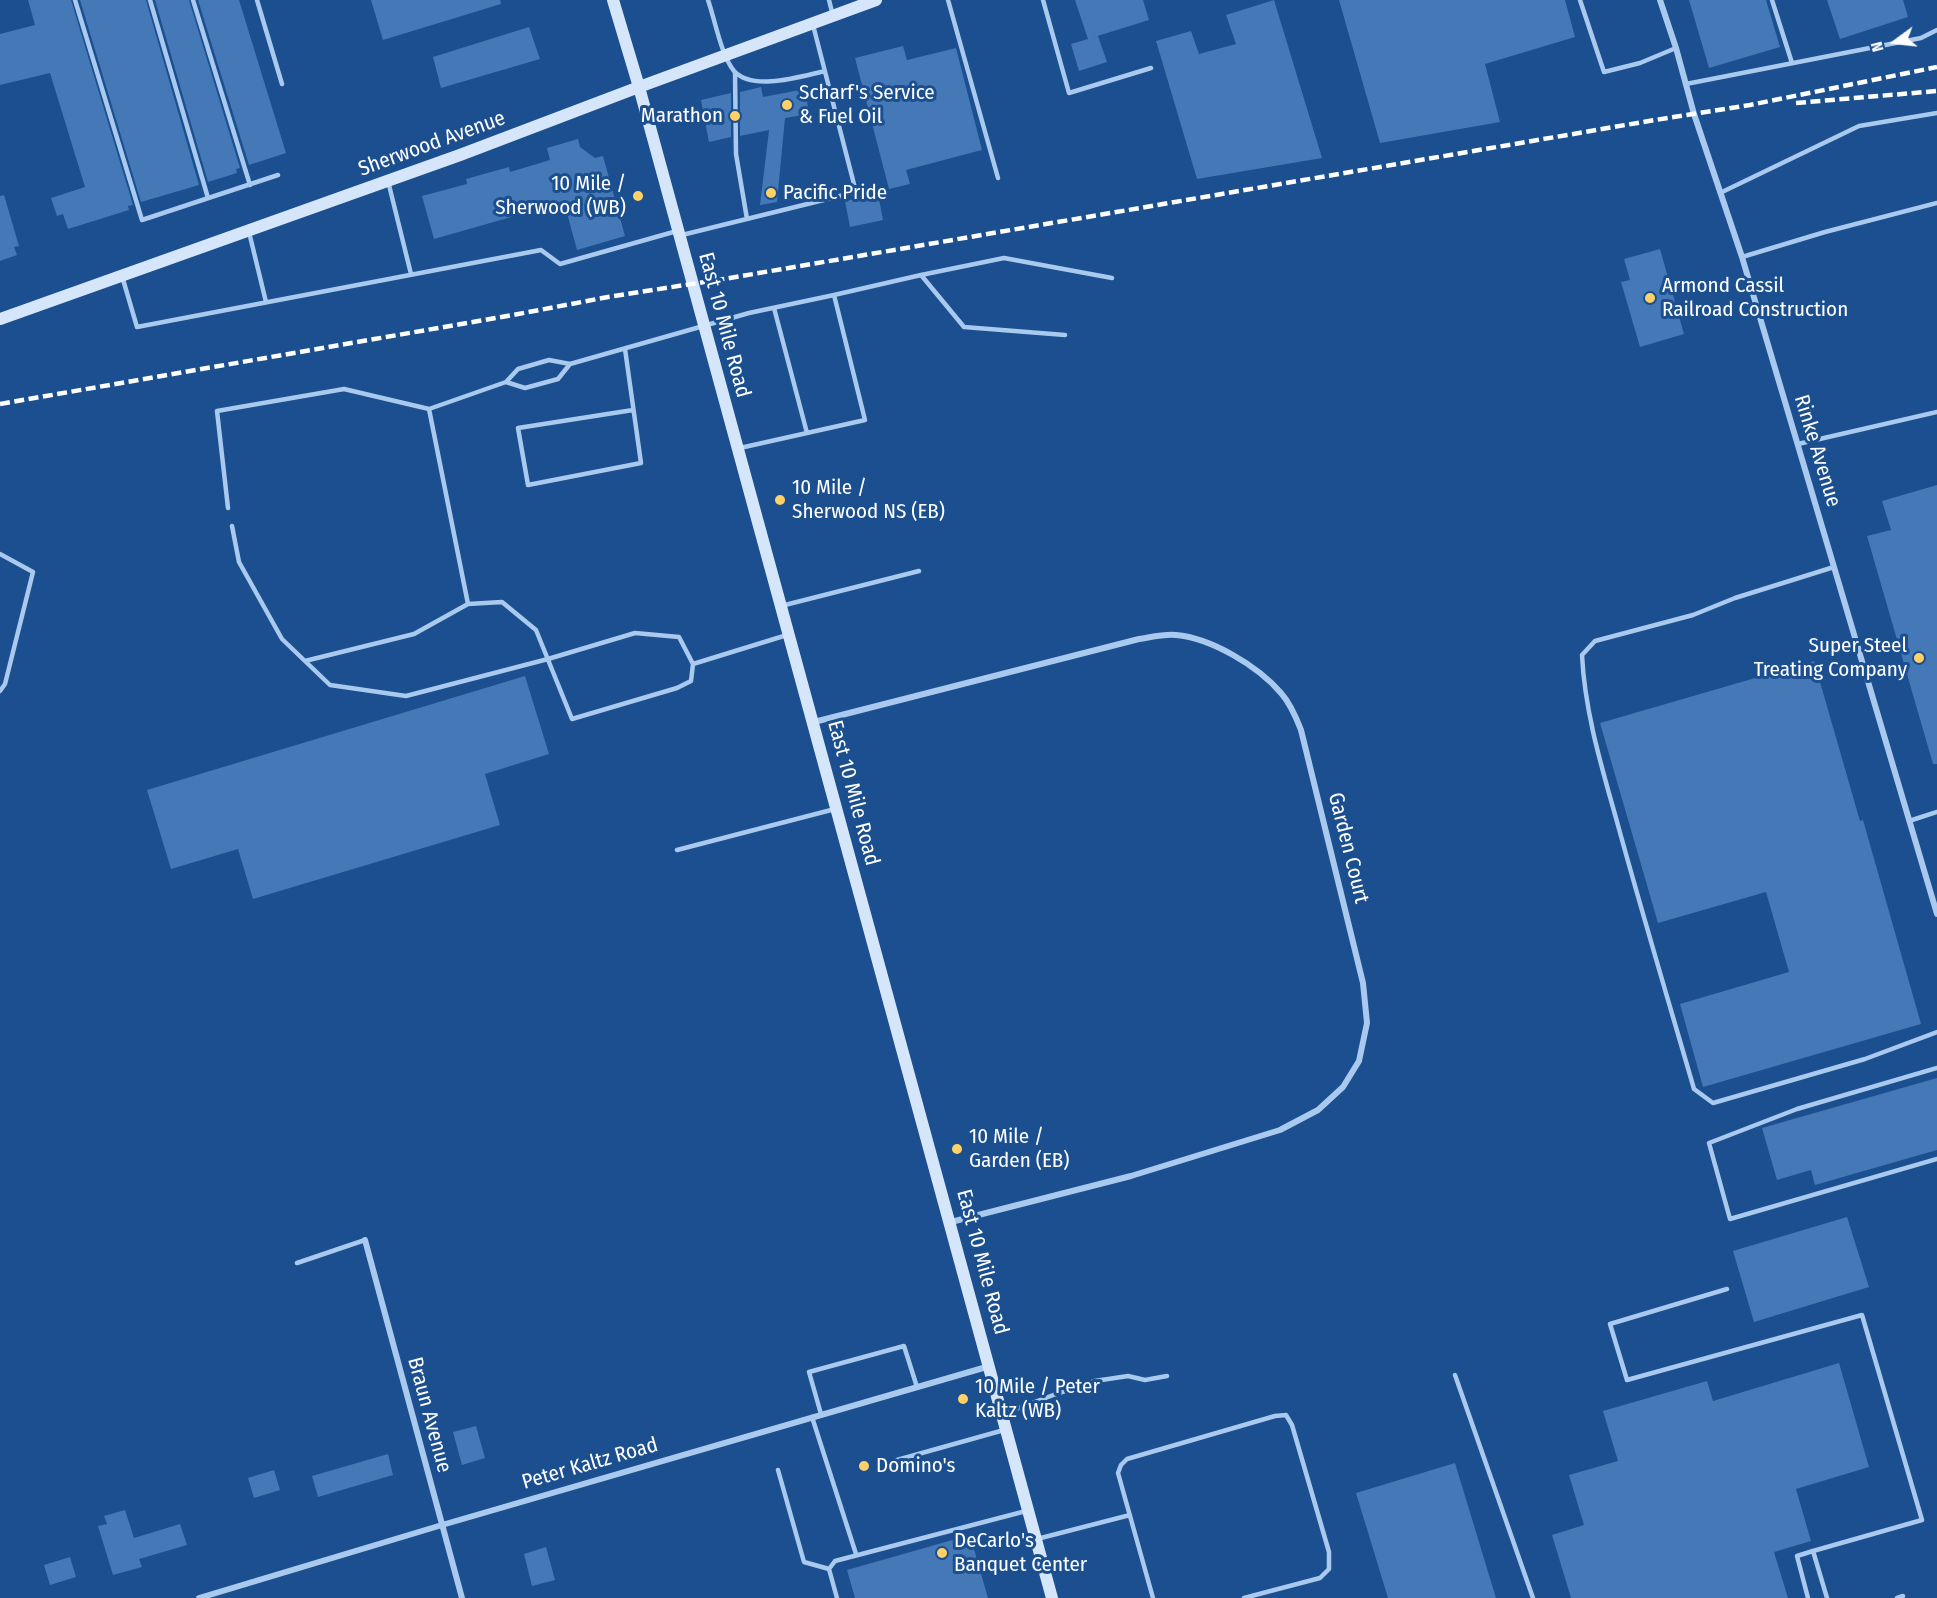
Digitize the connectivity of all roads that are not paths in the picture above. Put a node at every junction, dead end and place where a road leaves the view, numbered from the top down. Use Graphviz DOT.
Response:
graph roads {
  1 [pos="75,0"];
  2 [pos="150,0"];
  3 [pos="193,0"];
  4 [pos="257,0"];
  5 [pos="614,0"];
  6 [pos="708,0"];
  7 [pos="829,0"];
  8 [pos="876,0"];
  9 [pos="948,0"];
  10 [pos="1043,0"];
  11 [pos="1580,0"];
  12 [pos="1660,0"];
  13 [pos="1772,0"];
  14 [pos="833,16"];
  15 [pos="813,23"];
  16 [pos="1937,30"];
  17 [pos="1676,48"];
  18 [pos="725,55"];
  19 [pos="1792,63"];
  20 [pos="1151,68"];
  21 [pos="825,71"];
  22 [pos="735,72"];
  23 [pos="282,84"];
  24 [pos="1686,84"];
  25 [pos="639,87"];
  26 [pos="1937,113"];
  27 [pos="278,175"];
  28 [pos="998,178"];
  29 [pos="388,181"];
  30 [pos="250,184"];
  31 [pos="1720,193"];
  32 [pos="208,198"];
  33 [pos="1937,203"];
  34 [pos="747,219"];
  35 [pos="249,231"];
  36 [pos="679,233"];
  37 [pos="1742,257"];
  38 [pos="411,274"];
  39 [pos="921,275"];
  40 [pos="122,276"];
  41 [pos="1112,278"];
  42 [pos="834,295"];
  43 [pos="266,302"];
  44 [pos="774,308"];
  45 [pos="0,319"];
  46 [pos="704,326"];
  47 [pos="1065,335"];
  48 [pos="625,349"];
  49 [pos="570,364"];
  50 [pos="506,382"];
  51 [pos="429,409"];
  52 [pos="633,410"];
  53 [pos="1937,412"];
  54 [pos="807,433"];
  55 [pos="1798,444"];
  56 [pos="737,448"];
  57 [pos="228,508"];
  58 [pos="232,526"];
  59 [pos="0,554"];
  60 [pos="1834,567"];
  61 [pos="920,571"];
  62 [pos="468,604"];
  63 [pos="781,606"];
  64 [pos="789,635"];
  65 [pos="548,659"];
  66 [pos="305,661"];
  67 [pos="693,664"];
  68 [pos="0,691"];
  69 [pos="814,722"];
  70 [pos="837,808"];
  71 [pos="1937,812"];
  72 [pos="1909,821"];
  73 [pos="677,850"];
  74 [pos="1937,913"];
  75 [pos="1937,1032"];
  76 [pos="1937,1068"];
  77 [pos="1937,1159"];
  78 [pos="951,1222"];
  79 [pos="365,1240"];
  80 [pos="297,1263"];
  81 [pos="1727,1289"];
  82 [pos="990,1365"];
  83 [pos="1455,1375"];
  84 [pos="1167,1376"];
  85 [pos="917,1387"];
  86 [pos="822,1414"];
  87 [pos="1003,1414"];
  88 [pos="812,1417"];
  89 [pos="1007,1429"];
  90 [pos="897,1460"];
  91 [pos="778,1470"];
  92 [pos="1029,1510"];
  93 [pos="1130,1515"];
  94 [pos="442,1525"];
  95 [pos="1036,1539"];
  96 [pos="1813,1551"];
  97 [pos="856,1554"];
  98 [pos="829,1569"];
  99 [pos="199,1598"];
  100 [pos="462,1598"];
  101 [pos="837,1598"];
  102 [pos="1052,1598"];
  103 [pos="1154,1598"];
  104 [pos="1244,1598"];
  105 [pos="1533,1598"];
  106 [pos="1808,1598"];
  107 [pos="1827,1598"];
  1 -- 32 [label="lane"];
  2 -- 32 [label="lane"];
  3 -- 30 [label="lane"];
  4 -- 23 [label="lane"];
  5 -- 25 [label="main road, East 10 Mile Road"];
  6 -- 18 [label="lane"];
  7 -- 14 [label="lane"];
  8 -- 14 [label="main road, Sherwood Avenue"];
  9 -- 28 [label="lane"];
  10 -- 20 [label="lane"];
  11 -- 17 [label="lane"];
  12 -- 17 [label="street, Rinke Avenue"];
  13 -- 19 [label="lane"];
  14 -- 15 [label="main road, Sherwood Avenue"];
  15 -- 18 [label="main road, Sherwood Avenue"];
  15 -- 21 [label="lane"];
  16 -- 19 [label="lane"];
  17 -- 24 [label="street, Rinke Avenue"];
  18 -- 22 [label="lane"];
  18 -- 25 [label="main road, Sherwood Avenue"];
  19 -- 24 [label="lane"];
  21 -- 22 [label="lane"];
  21 -- 34 [label="lane"];
  22 -- 34 [label="lane"];
  24 -- 31 [label="street, Rinke Avenue"];
  25 -- 29 [label="main road, Sherwood Avenue"];
  25 -- 36 [label="main road, East 10 Mile Road"];
  26 -- 31 [label="lane"];
  27 -- 30 [label="lane"];
  29 -- 35 [label="main road, Sherwood Avenue"];
  29 -- 38 [label="lane"];
  30 -- 32 [label="lane"];
  31 -- 37 [label="street, Rinke Avenue"];
  33 -- 37 [label="lane"];
  34 -- 36 [label="lane"];
  35 -- 40 [label="main road, Sherwood Avenue"];
  35 -- 43 [label="lane"];
  36 -- 38 [label="lane"];
  36 -- 46 [label="main road, East 10 Mile Road"];
  37 -- 55 [label="street, Rinke Avenue"];
  38 -- 43 [label="lane"];
  39 -- 41 [label="lane"];
  39 -- 42 [label="lane"];
  39 -- 47 [label="lane"];
  40 -- 43 [label="lane"];
  40 -- 45 [label="main road, Sherwood Avenue"];
  42 -- 44 [label="lane"];
  42 -- 54 [label="lane"];
  44 -- 46 [label="lane"];
  44 -- 54 [label="lane"];
  46 -- 48 [label="lane"];
  46 -- 56 [label="main road, East 10 Mile Road"];
  48 -- 49 [label="lane"];
  48 -- 52 [label="lane"];
  49 -- 50 [label="lane"];
  49 -- 50 [label="lane"];
  50 -- 51 [label="lane"];
  51 -- 57 [label="lane"];
  51 -- 62 [label="lane"];
  52 -- 52 [label="lane"];
  53 -- 55 [label="lane"];
  54 -- 56 [label="lane"];
  55 -- 60 [label="street, Rinke Avenue"];
  56 -- 63 [label="main road, East 10 Mile Road"];
  58 -- 66 [label="lane"];
  59 -- 68 [label="lane"];
  60 -- 72 [label="street, Rinke Avenue"];
  60 -- 75 [label="lane"];
  61 -- 63 [label="lane"];
  62 -- 65 [label="lane"];
  62 -- 66 [label="lane"];
  63 -- 64 [label="main road, East 10 Mile Road"];
  64 -- 67 [label="lane"];
  64 -- 69 [label="main road, East 10 Mile Road"];
  65 -- 66 [label="lane"];
  65 -- 67 [label="lane"];
  65 -- 67 [label="lane"];
  69 -- 70 [label="main road, East 10 Mile Road"];
  69 -- 78 [label="street, Garden Court"];
  70 -- 73 [label="lane"];
  70 -- 78 [label="main road, East 10 Mile Road"];
  71 -- 72 [label="lane"];
  72 -- 74 [label="street, Rinke Avenue"];
  76 -- 77 [label="lane"];
  78 -- 82 [label="main road, East 10 Mile Road"];
  79 -- 80 [label="lane"];
  79 -- 94 [label="street, Braun Avenue"];
  81 -- 96 [label="lane"];
  82 -- 85 [label="street, Peter Kaltz Road"];
  82 -- 87 [label="main road, East 10 Mile Road"];
  83 -- 105 [label="lane"];
  84 -- 87 [label="lane"];
  85 -- 86 [label="street, Peter Kaltz Road"];
  85 -- 86 [label="lane"];
  86 -- 88 [label="street, Peter Kaltz Road"];
  87 -- 89 [label="main road, East 10 Mile Road"];
  88 -- 94 [label="street, Peter Kaltz Road"];
  88 -- 97 [label="lane"];
  89 -- 90 [label="lane"];
  89 -- 92 [label="main road, East 10 Mile Road"];
  91 -- 98 [label="lane"];
  92 -- 95 [label="main road, East 10 Mile Road"];
  92 -- 97 [label="lane"];
  93 -- 95 [label="lane"];
  93 -- 103 [label="lane"];
  93 -- 104 [label="lane"];
  94 -- 99 [label="street, Peter Kaltz Road"];
  94 -- 100 [label="street, Braun Avenue"];
  95 -- 102 [label="main road, East 10 Mile Road"];
  96 -- 106 [label="lane"];
  96 -- 107 [label="lane"];
  97 -- 98 [label="lane"];
  98 -- 101 [label="lane"];
}
